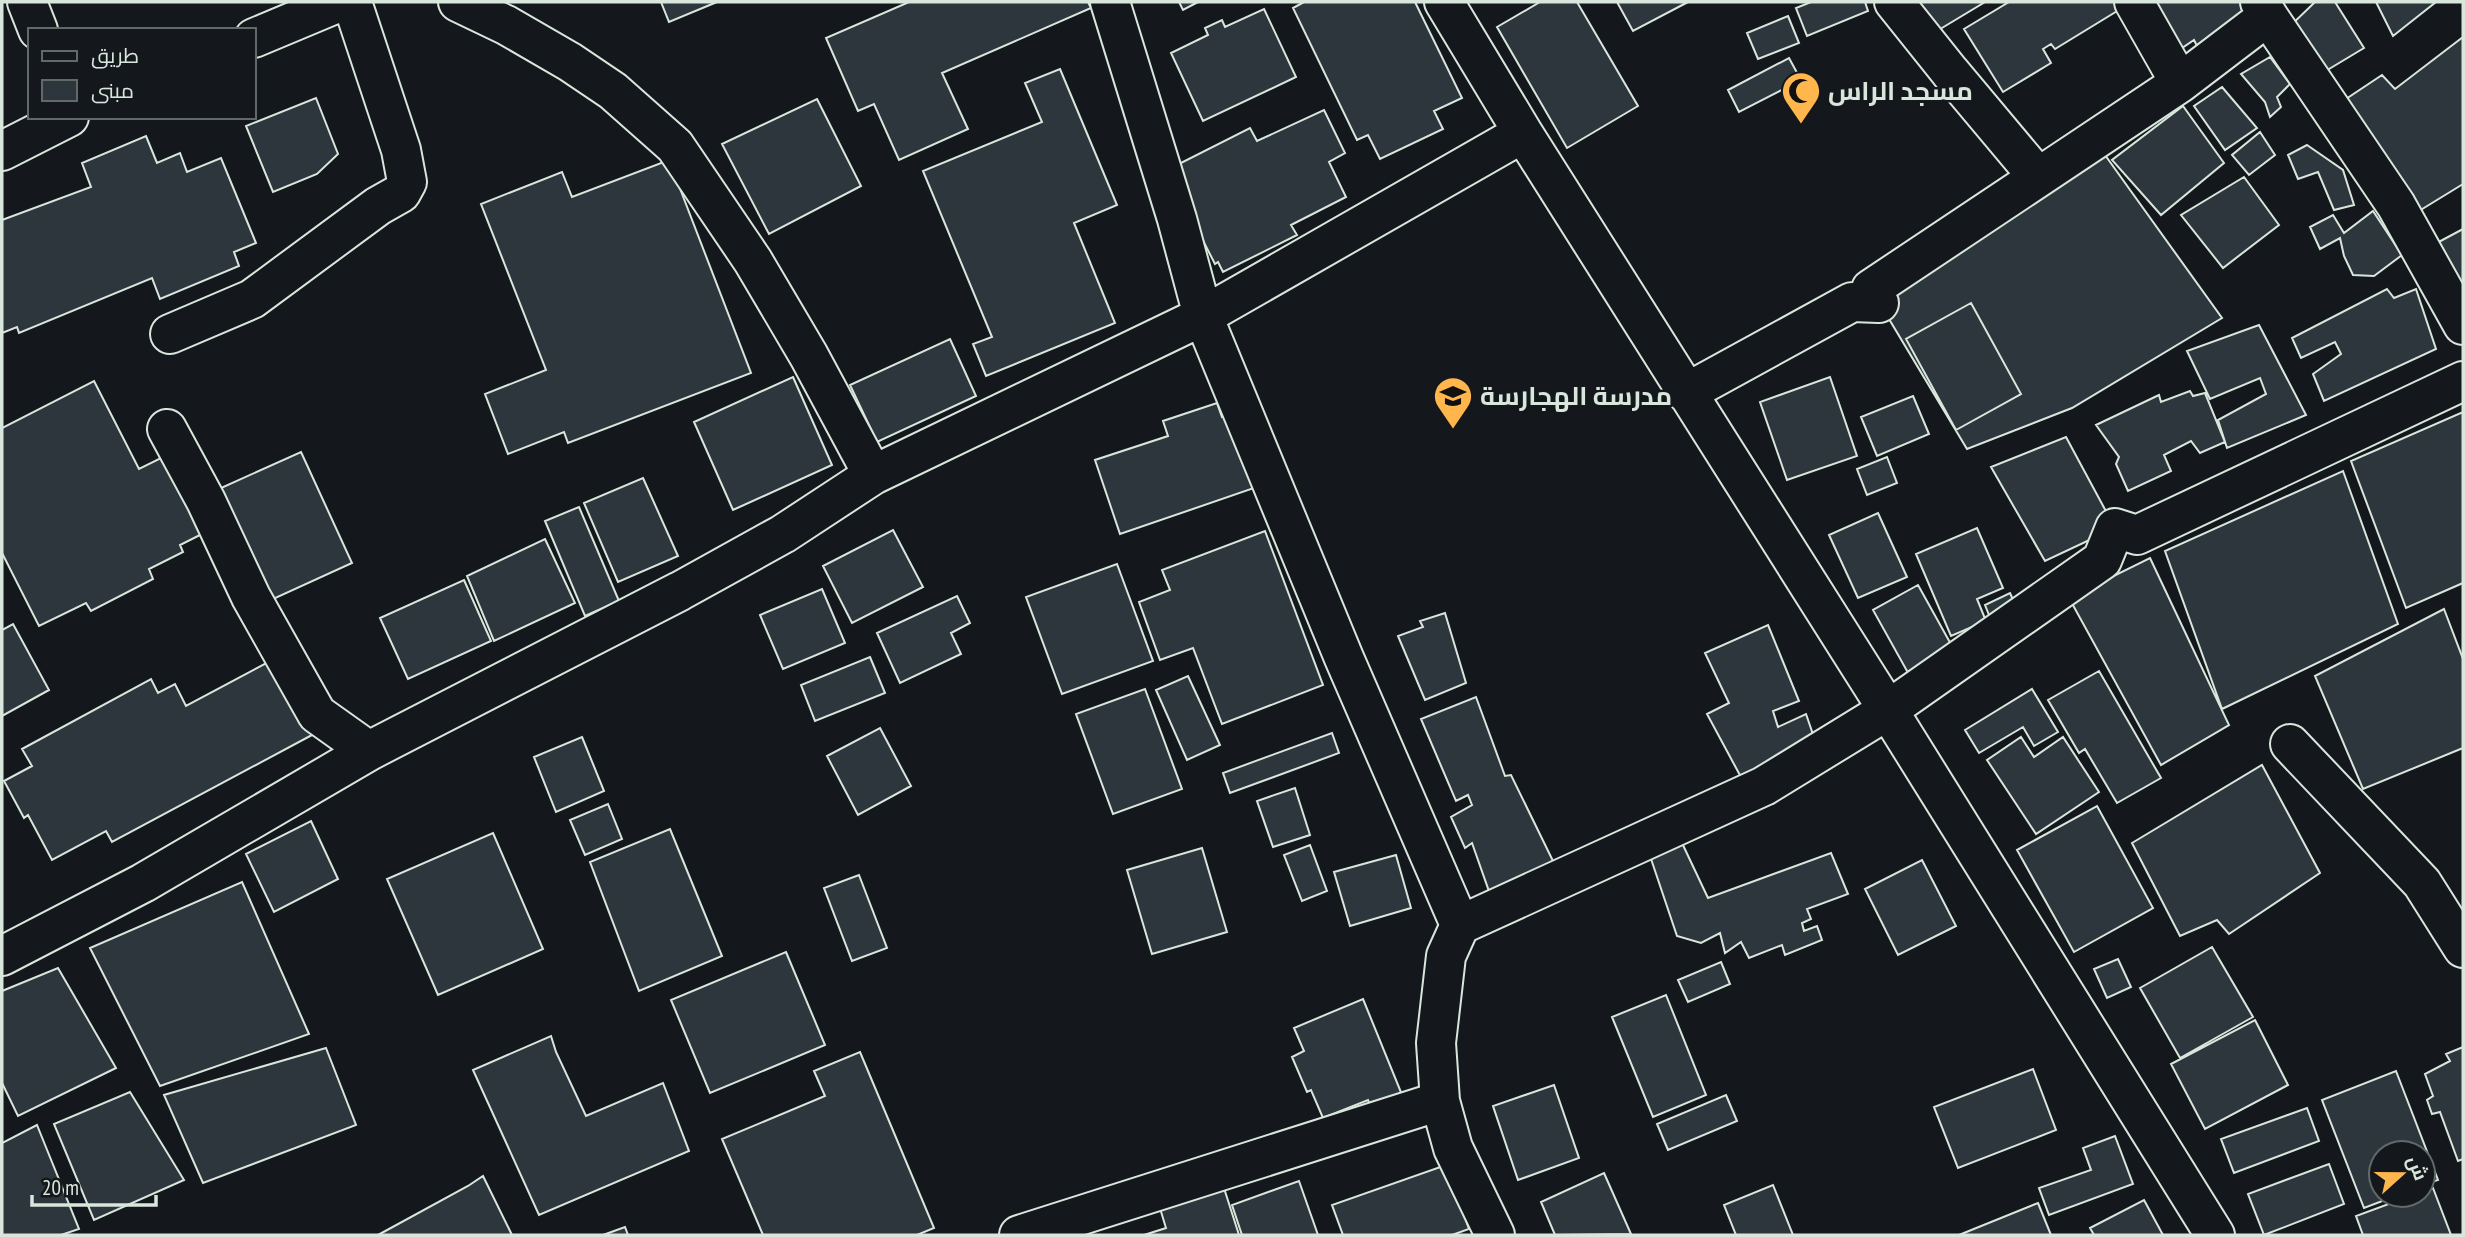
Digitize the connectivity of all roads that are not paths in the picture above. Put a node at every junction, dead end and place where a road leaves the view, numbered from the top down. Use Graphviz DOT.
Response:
graph roads {
  1 [pos="27,2"];
  2 [pos="340,2"];
  3 [pos="352,2"];
  4 [pos="458,2"];
  5 [pos="1110,2"];
  6 [pos="1444,2"];
  7 [pos="1894,2"];
  8 [pos="2134,2"];
  9 [pos="2264,9"];
  10 [pos="37,28"];
  11 [pos="256,37"];
  12 [pos="2180,83"];
  13 [pos="65,119"];
  14 [pos="1523,134"];
  15 [pos="2,151"];
  16 [pos="2038,177"];
  17 [pos="1203,316"];
  18 [pos="2463,324"];
  19 [pos="170,334"];
  20 [pos="2463,381"];
  21 [pos="1686,393"];
  22 [pos="167,429"];
  23 [pos="873,475"];
  24 [pos="1888,710"];
  25 [pos="2290,744"];
  26 [pos="369,751"];
  27 [pos="1460,925"];
  28 [pos="2463,948"];
  29 [pos="2,956"];
  30 [pos="1440,1101"];
  31 [pos="1019,1235"];
  32 [pos="1495,1235"];
  33 [pos="2215,1235"];
  1 -- 10 [label="street"];
  2 -- 11 [label="street"];
  3 -- 19 [label="street"];
  4 -- 23 [label="street"];
  5 -- 17 [label="street"];
  6 -- 14 [label="street"];
  7 -- 16 [label="street"];
  8 -- 12 [label="street"];
  9 -- 12 [label="street"];
  9 -- 18 [label="street"];
  12 -- 16 [label="street"];
  13 -- 15 [label="street"];
  14 -- 17 [label="street"];
  14 -- 21 [label="street"];
  16 -- 21 [label="street"];
  17 -- 23 [label="street"];
  17 -- 27 [label="street"];
  20 -- 24 [label="street"];
  21 -- 24 [label="street"];
  22 -- 26 [label="street"];
  23 -- 26 [label="street"];
  24 -- 27 [label="street"];
  24 -- 33 [label="street"];
  25 -- 28 [label="street"];
  26 -- 29 [label="street"];
  27 -- 30 [label="street"];
  30 -- 31 [label="street"];
  30 -- 32 [label="street"];
}
